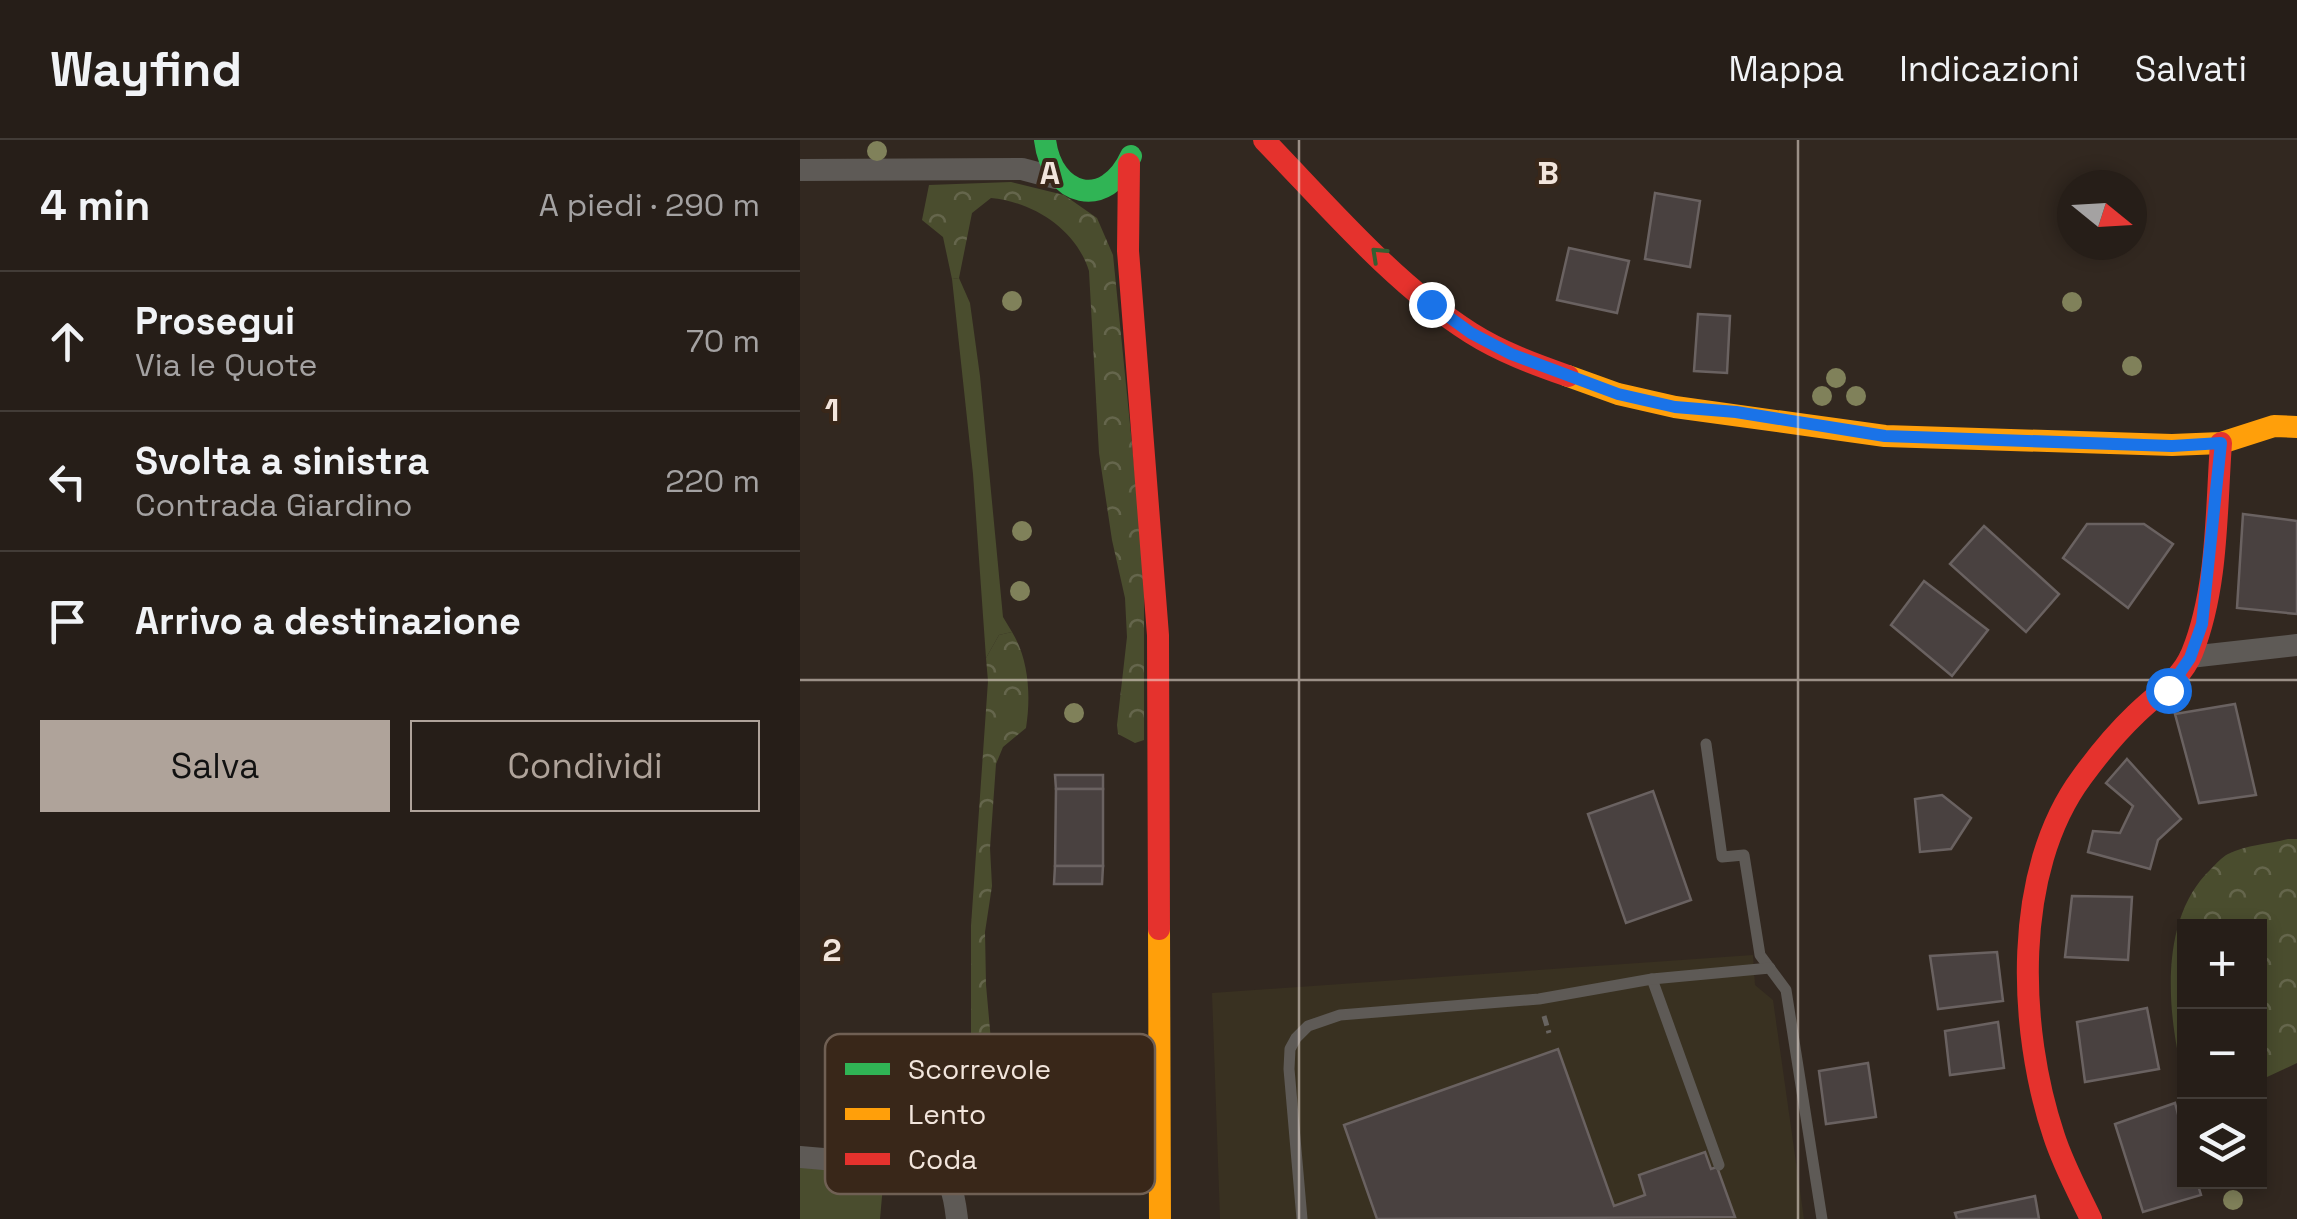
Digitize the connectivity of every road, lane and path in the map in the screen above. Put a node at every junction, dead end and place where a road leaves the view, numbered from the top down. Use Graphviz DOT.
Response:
graph roads {
  1 [pos="1042,140"];
  2 [pos="1264,140"];
  3 [pos="1131,152"];
  4 [pos="996,168"];
  5 [pos="800,170"];
  6 [pos="1056,178"];
  7 [pos="1078,190"];
  8 [pos="1128,252"];
  9 [pos="2297,427"];
  10 [pos="2221,443"];
  11 [pos="2297,646"];
  12 [pos="2190,658"];
  13 [pos="1706,744"];
  14 [pos="1770,968"];
  15 [pos="1652,978"];
  16 [pos="800,1157"];
  17 [pos="825,1159"];
  18 [pos="1719,1166"];
  19 [pos="954,1194"];
  20 [pos="956,1219"];
  21 [pos="1160,1219"];
  22 [pos="1302,1219"];
  23 [pos="1822,1219"];
  24 [pos="2091,1219"];
  1 -- 4 [label="street"];
  1 -- 6 [label="street"];
  10 -- 2 [label="street, one-way"];
  3 -- 7 [label="street"];
  3 -- 8 [label="street"];
  4 -- 5 [label="street"];
  4 -- 6 [label="street"];
  6 -- 7 [label="street"];
  7 -- 8 [label="street"];
  8 -- 21 [label="street"];
  9 -- 10 [label="street"];
  10 -- 12 [label="street"];
  11 -- 12 [label="street"];
  12 -- 24 [label="street"];
  13 -- 14 [label="lane"];
  14 -- 15 [label="lane"];
  14 -- 23 [label="lane"];
  15 -- 18 [label="lane"];
  15 -- 22 [label="lane"];
  16 -- 17 [label="street"];
  19 -- 20 [label="street"];
}
